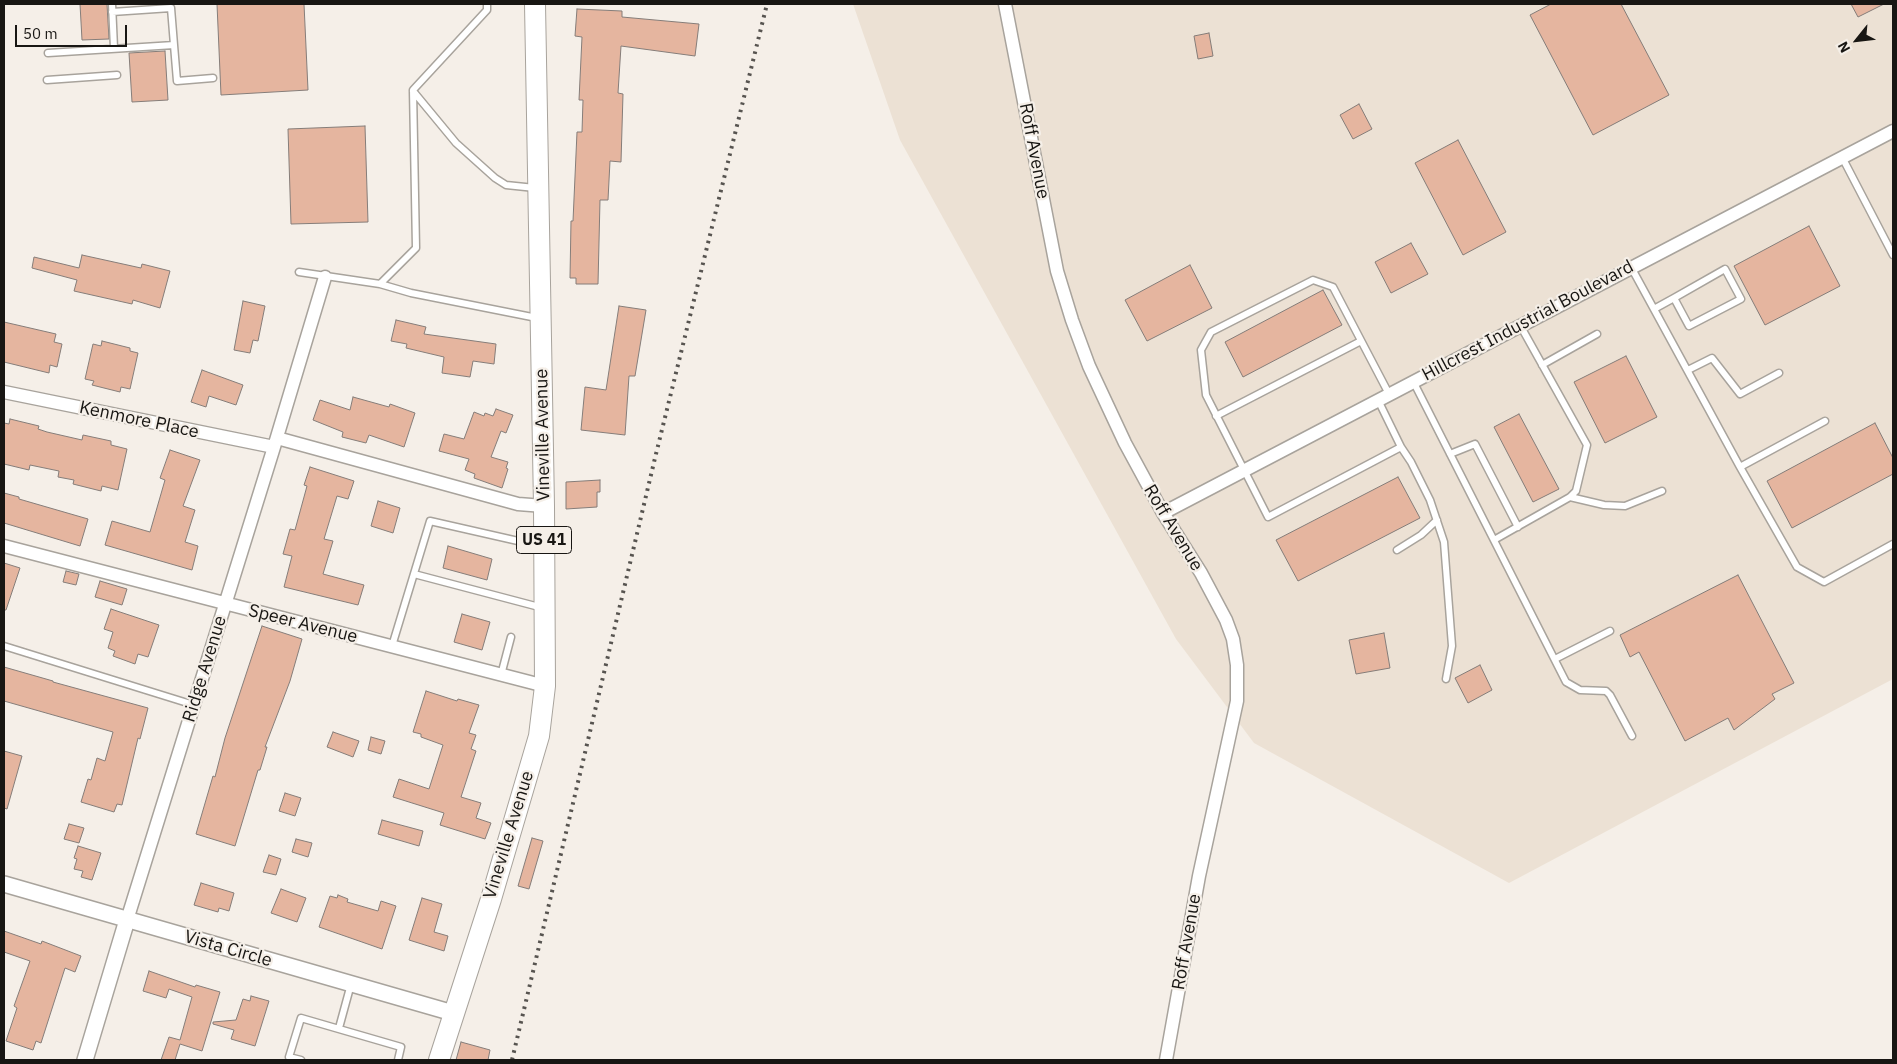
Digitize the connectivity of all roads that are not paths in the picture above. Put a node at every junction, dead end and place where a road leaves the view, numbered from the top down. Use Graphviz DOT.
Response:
graph roads {
  1 [pos="112,4"];
  2 [pos="487,4"];
  3 [pos="535,4"];
  4 [pos="1005,4"];
  5 [pos="112,12"];
  6 [pos="174,45"];
  7 [pos="114,48"];
  8 [pos="48,53"];
  9 [pos="117,75"];
  10 [pos="213,78"];
  11 [pos="46,80"];
  12 [pos="413,90"];
  13 [pos="1893,130"];
  14 [pos="1842,157"];
  15 [pos="539,188"];
  16 [pos="1893,255"];
  17 [pos="1631,267"];
  18 [pos="299,272"];
  19 [pos="325,277"];
  20 [pos="380,284"];
  21 [pos="1674,298"];
  22 [pos="1654,309"];
  23 [pos="541,318"];
  24 [pos="1520,325"];
  25 [pos="1597,334"];
  26 [pos="1361,340"];
  27 [pos="1542,364"];
  28 [pos="1688,370"];
  29 [pos="1779,373"];
  30 [pos="1413,381"];
  31 [pos="4,392"];
  32 [pos="1383,397"];
  33 [pos="1216,416"];
  34 [pos="1824,421"];
  35 [pos="276,443"];
  36 [pos="1400,447"];
  37 [pos="1450,454"];
  38 [pos="1740,467"];
  39 [pos="1244,470"];
  40 [pos="1662,491"];
  41 [pos="1570,498"];
  42 [pos="544,506"];
  43 [pos="1163,513"];
  44 [pos="1437,520"];
  45 [pos="1518,527"];
  46 [pos="1494,540"];
  47 [pos="1893,544"];
  48 [pos="4,546"];
  49 [pos="544,547"];
  50 [pos="1397,550"];
  51 [pos="414,574"];
  52 [pos="225,604"];
  53 [pos="544,609"];
  54 [pos="1610,631"];
  55 [pos="511,637"];
  56 [pos="4,646"];
  57 [pos="392,646"];
  58 [pos="1555,659"];
  59 [pos="502,675"];
  60 [pos="1446,679"];
  61 [pos="545,686"];
  62 [pos="194,705"];
  63 [pos="1632,736"];
  64 [pos="4,884"];
  65 [pos="127,920"];
  66 [pos="352,984"];
  67 [pos="453,1013"];
  68 [pos="339,1028"];
  69 [pos="85,1060"];
  70 [pos="301,1060"];
  71 [pos="398,1060"];
  72 [pos="439,1060"];
  73 [pos="1166,1060"];
  1 -- 5 [label="lane"];
  2 -- 12 [label="lane"];
  3 -- 15 [label="main road, Vineville Avenue / US 41"];
  4 -- 43 [label="street, Roff Avenue"];
  5 -- 6 [label="lane"];
  5 -- 7 [label="lane"];
  6 -- 7 [label="lane"];
  6 -- 10 [label="lane"];
  7 -- 8 [label="lane"];
  9 -- 11 [label="lane"];
  12 -- 15 [label="lane"];
  12 -- 20 [label="lane"];
  13 -- 14 [label="street, Hillcrest Industrial Boulevard"];
  14 -- 16 [label="lane"];
  14 -- 17 [label="street, Hillcrest Industrial Boulevard"];
  15 -- 23 [label="main road, Vineville Avenue / US 41"];
  17 -- 22 [label="lane"];
  17 -- 24 [label="street, Hillcrest Industrial Boulevard"];
  18 -- 19 [label="lane"];
  19 -- 20 [label="lane"];
  19 -- 35 [label="street, Ridge Avenue"];
  20 -- 23 [label="lane"];
  21 -- 21 [label="lane"];
  21 -- 22 [label="lane"];
  22 -- 28 [label="lane"];
  23 -- 42 [label="main road, Vineville Avenue / US 41"];
  24 -- 27 [label="lane"];
  24 -- 30 [label="street, Hillcrest Industrial Boulevard"];
  25 -- 27 [label="lane"];
  26 -- 32 [label="lane"];
  26 -- 33 [label="lane"];
  26 -- 33 [label="lane"];
  27 -- 41 [label="lane"];
  28 -- 29 [label="lane"];
  28 -- 38 [label="lane"];
  30 -- 32 [label="street, Hillcrest Industrial Boulevard"];
  30 -- 37 [label="lane"];
  31 -- 35 [label="street, Kenmore Place"];
  32 -- 36 [label="lane"];
  32 -- 39 [label="street, Hillcrest Industrial Boulevard"];
  33 -- 39 [label="lane"];
  34 -- 38 [label="lane"];
  35 -- 42 [label="street, Kenmore Place"];
  35 -- 52 [label="street, Ridge Avenue"];
  36 -- 39 [label="lane"];
  36 -- 44 [label="lane"];
  37 -- 45 [label="lane"];
  37 -- 46 [label="lane"];
  38 -- 47 [label="lane"];
  39 -- 43 [label="street, Hillcrest Industrial Boulevard"];
  40 -- 41 [label="lane"];
  41 -- 45 [label="lane"];
  42 -- 49 [label="main road, Vineville Avenue / US 41"];
  43 -- 73 [label="street, Roff Avenue"];
  44 -- 50 [label="lane"];
  44 -- 60 [label="lane"];
  45 -- 46 [label="lane"];
  46 -- 58 [label="lane"];
  48 -- 52 [label="street, Speer Avenue"];
  49 -- 51 [label="lane"];
  49 -- 53 [label="main road, Vineville Avenue / US 41"];
  51 -- 53 [label="lane"];
  51 -- 57 [label="lane"];
  52 -- 57 [label="street, Speer Avenue"];
  52 -- 62 [label="street, Ridge Avenue"];
  53 -- 61 [label="main road, Vineville Avenue / US 41"];
  54 -- 58 [label="lane"];
  55 -- 59 [label="lane"];
  56 -- 62 [label="lane"];
  57 -- 59 [label="street, Speer Avenue"];
  58 -- 63 [label="lane"];
  59 -- 61 [label="street, Speer Avenue"];
  61 -- 67 [label="main road, Vineville Avenue / US 41"];
  62 -- 65 [label="street, Ridge Avenue"];
  64 -- 65 [label="street, Vista Circle"];
  65 -- 66 [label="street, Vista Circle"];
  65 -- 69 [label="street, Ridge Avenue"];
  66 -- 67 [label="street, Vista Circle"];
  66 -- 68 [label="lane"];
  67 -- 72 [label="main road, Vineville Avenue / US 41"];
  68 -- 70 [label="lane"];
  68 -- 71 [label="lane"];
}
